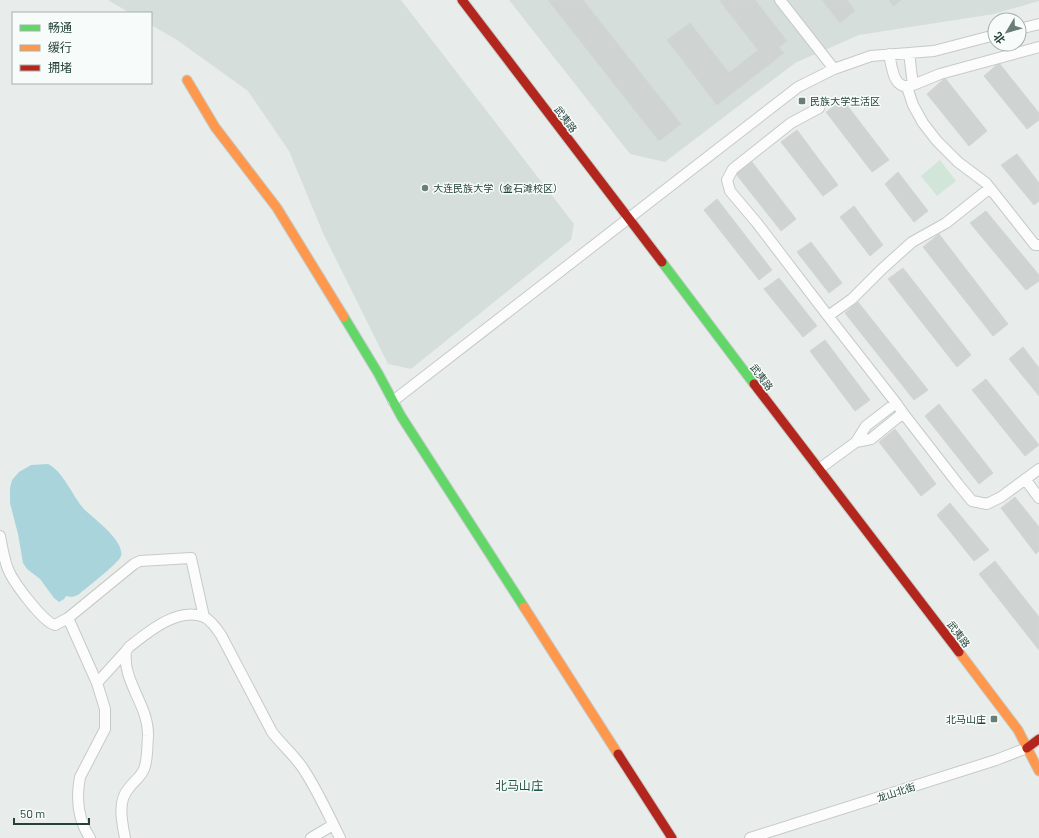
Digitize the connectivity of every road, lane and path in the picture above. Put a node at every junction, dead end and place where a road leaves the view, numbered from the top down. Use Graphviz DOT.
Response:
graph roads {
  1 [pos="462,0"];
  2 [pos="780,0"];
  3 [pos="1039,24"];
  4 [pos="1027,27"];
  5 [pos="987,37"];
  6 [pos="1039,47"];
  7 [pos="909,53"];
  8 [pos="890,54"];
  9 [pos="834,68"];
  10 [pos="187,80"];
  11 [pos="910,86"];
  12 [pos="819,108"];
  13 [pos="990,188"];
  14 [pos="628,219"];
  15 [pos="1039,245"];
  16 [pos="828,316"];
  17 [pos="393,401"];
  18 [pos="896,403"];
  19 [pos="903,413"];
  20 [pos="856,442"];
  21 [pos="819,469"];
  22 [pos="1039,469"];
  23 [pos="1025,479"];
  24 [pos="1039,498"];
  25 [pos="0,536"];
  26 [pos="204,617"];
  27 [pos="68,618"];
  28 [pos="126,651"];
  29 [pos="97,683"];
  30 [pos="1039,739"];
  31 [pos="1027,748"];
  32 [pos="1039,771"];
  33 [pos="333,825"];
  34 [pos="90,838"];
  35 [pos="125,838"];
  36 [pos="310,838"];
  37 [pos="340,838"];
  38 [pos="672,838"];
  39 [pos="750,838"];
  1 -- 14 [label="main road, 武夷路"];
  2 -- 9 [label="street"];
  3 -- 4 [label="street"];
  5 -- 7 [label="street"];
  6 -- 11 [label="street"];
  7 -- 8 [label="street"];
  7 -- 11 [label="street"];
  8 -- 9 [label="street"];
  8 -- 11 [label="street"];
  9 -- 14 [label="street"];
  10 -- 17 [label="main road"];
  11 -- 13 [label="street"];
  12 -- 16 [label="street"];
  13 -- 15 [label="street"];
  13 -- 16 [label="street"];
  14 -- 17 [label="street"];
  14 -- 21 [label="main road, 武夷路"];
  16 -- 18 [label="street"];
  17 -- 38 [label="main road"];
  18 -- 19 [label="street"];
  18 -- 20 [label="street"];
  19 -- 20 [label="street"];
  19 -- 23 [label="street"];
  20 -- 21 [label="street"];
  21 -- 31 [label="main road, 武夷路"];
  22 -- 23 [label="street"];
  23 -- 24 [label="street"];
  25 -- 27 [label="street"];
  26 -- 27 [label="street"];
  26 -- 28 [label="street"];
  26 -- 33 [label="street"];
  27 -- 29 [label="street"];
  28 -- 29 [label="street"];
  28 -- 35 [label="street"];
  29 -- 34 [label="street"];
  30 -- 31 [label="main road, 龙山北街"];
  31 -- 32 [label="main road, 武夷路"];
  31 -- 39 [label="street, 龙山北街"];
  33 -- 36 [label="street"];
  33 -- 37 [label="street"];
}
